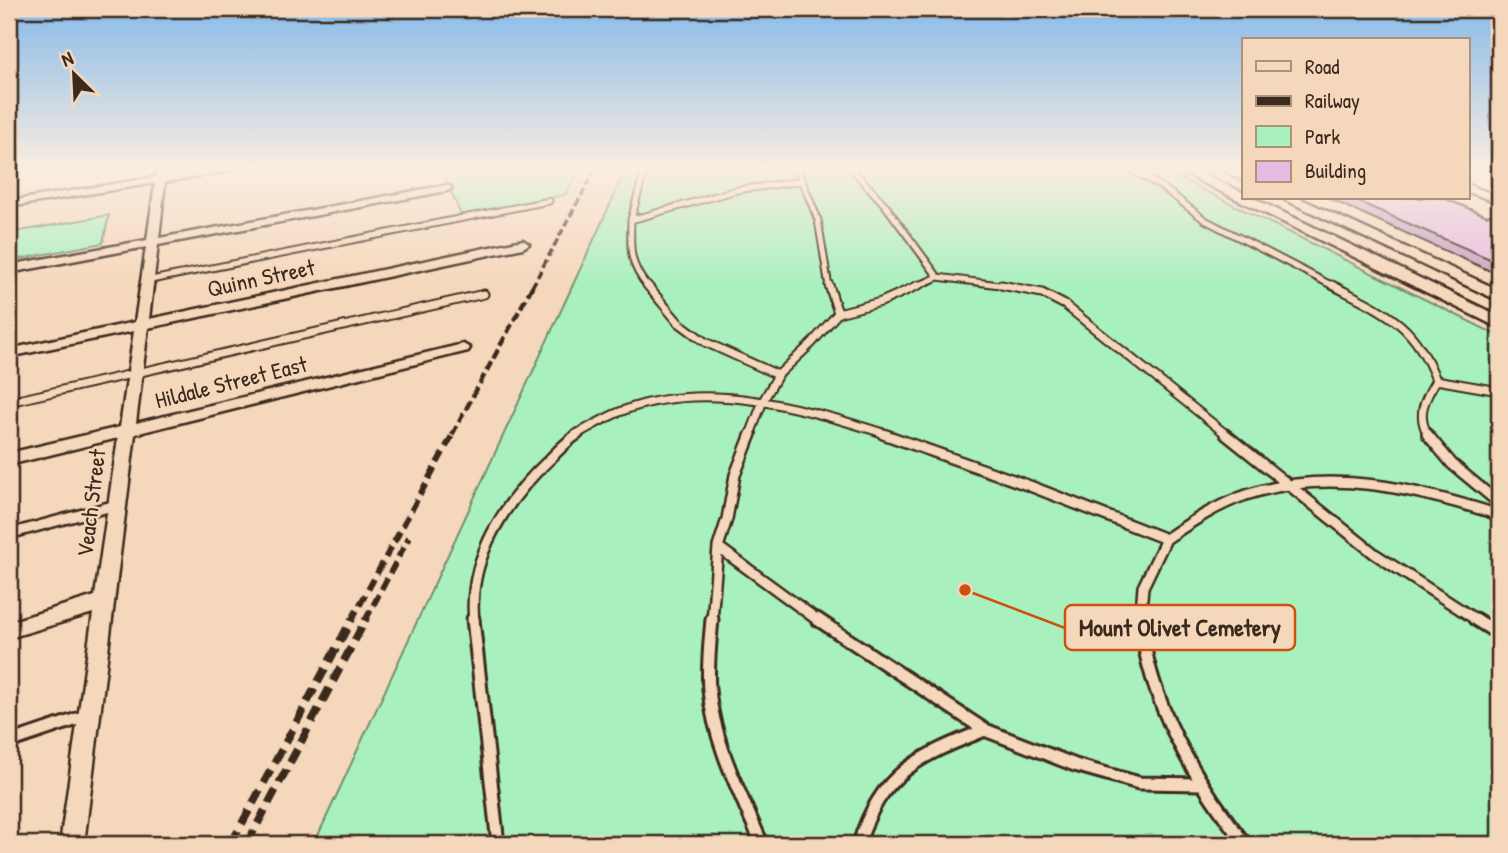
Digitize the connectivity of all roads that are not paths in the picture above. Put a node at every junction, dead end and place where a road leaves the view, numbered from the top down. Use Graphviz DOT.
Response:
graph roads {
  1 [pos="156,208"];
  2 [pos="338,208"];
  3 [pos="514,208"];
  4 [pos="634,208"];
  5 [pos="675,208"];
  6 [pos="813,208"];
  7 [pos="887,208"];
  8 [pos="1189,208"];
  9 [pos="1262,208"];
  10 [pos="1309,208"];
  11 [pos="631,220"];
  12 [pos="151,242"];
  13 [pos="523,244"];
  14 [pos="9,269"];
  15 [pos="937,277"];
  16 [pos="146,281"];
  17 [pos="484,294"];
  18 [pos="1499,296"];
  19 [pos="838,313"];
  20 [pos="1499,323"];
  21 [pos="140,325"];
  22 [pos="463,348"];
  23 [pos="9,353"];
  24 [pos="133,373"];
  25 [pos="778,375"];
  26 [pos="1436,380"];
  27 [pos="1499,391"];
  28 [pos="763,401"];
  29 [pos="9,402"];
  30 [pos="125,431"];
  31 [pos="9,460"];
  32 [pos="1290,484"];
  33 [pos="1499,503"];
  34 [pos="116,505"];
  35 [pos="1499,514"];
  36 [pos="9,534"];
  37 [pos="1166,539"];
  38 [pos="718,547"];
  39 [pos="103,602"];
  40 [pos="9,631"];
  41 [pos="1499,634"];
  42 [pos="89,715"];
  43 [pos="985,730"];
  44 [pos="9,742"];
  45 [pos="1201,784"];
  46 [pos="72,844"];
  47 [pos="498,844"];
  48 [pos="762,844"];
  49 [pos="859,844"];
  50 [pos="1245,844"];
  1 -- 12 [label="street, Veach Street"];
  2 -- 12 [label="street"];
  3 -- 16 [label="lane"];
  4 -- 11 [label="lane"];
  5 -- 11 [label="lane"];
  6 -- 19 [label="lane"];
  7 -- 15 [label="lane"];
  8 -- 26 [label="lane"];
  9 -- 20 [label="main road"];
  10 -- 18 [label="main road"];
  11 -- 25 [label="lane"];
  12 -- 14 [label="street"];
  12 -- 16 [label="street, Veach Street"];
  13 -- 21 [label="street, Quinn Street"];
  15 -- 19 [label="lane"];
  15 -- 32 [label="lane"];
  16 -- 21 [label="street, Veach Street"];
  17 -- 24 [label="lane"];
  19 -- 25 [label="lane"];
  21 -- 23 [label="street, Quinn Street"];
  21 -- 24 [label="street, Veach Street"];
  22 -- 30 [label="street, Hildale Street East"];
  24 -- 29 [label="lane"];
  24 -- 30 [label="street, Veach Street"];
  25 -- 28 [label="lane"];
  26 -- 27 [label="lane"];
  26 -- 33 [label="lane"];
  28 -- 37 [label="lane"];
  28 -- 38 [label="lane"];
  28 -- 47 [label="lane"];
  30 -- 31 [label="street, Hildale Street East"];
  30 -- 34 [label="street, Veach Street"];
  32 -- 35 [label="lane"];
  32 -- 37 [label="lane"];
  32 -- 41 [label="lane"];
  34 -- 36 [label="lane"];
  34 -- 39 [label="street, Veach Street"];
  37 -- 45 [label="lane"];
  38 -- 43 [label="lane"];
  38 -- 48 [label="lane"];
  39 -- 40 [label="street"];
  39 -- 42 [label="street, Veach Street"];
  42 -- 44 [label="lane"];
  42 -- 46 [label="street, Veach Street"];
  43 -- 45 [label="lane"];
  43 -- 49 [label="lane"];
  45 -- 50 [label="lane"];
}
